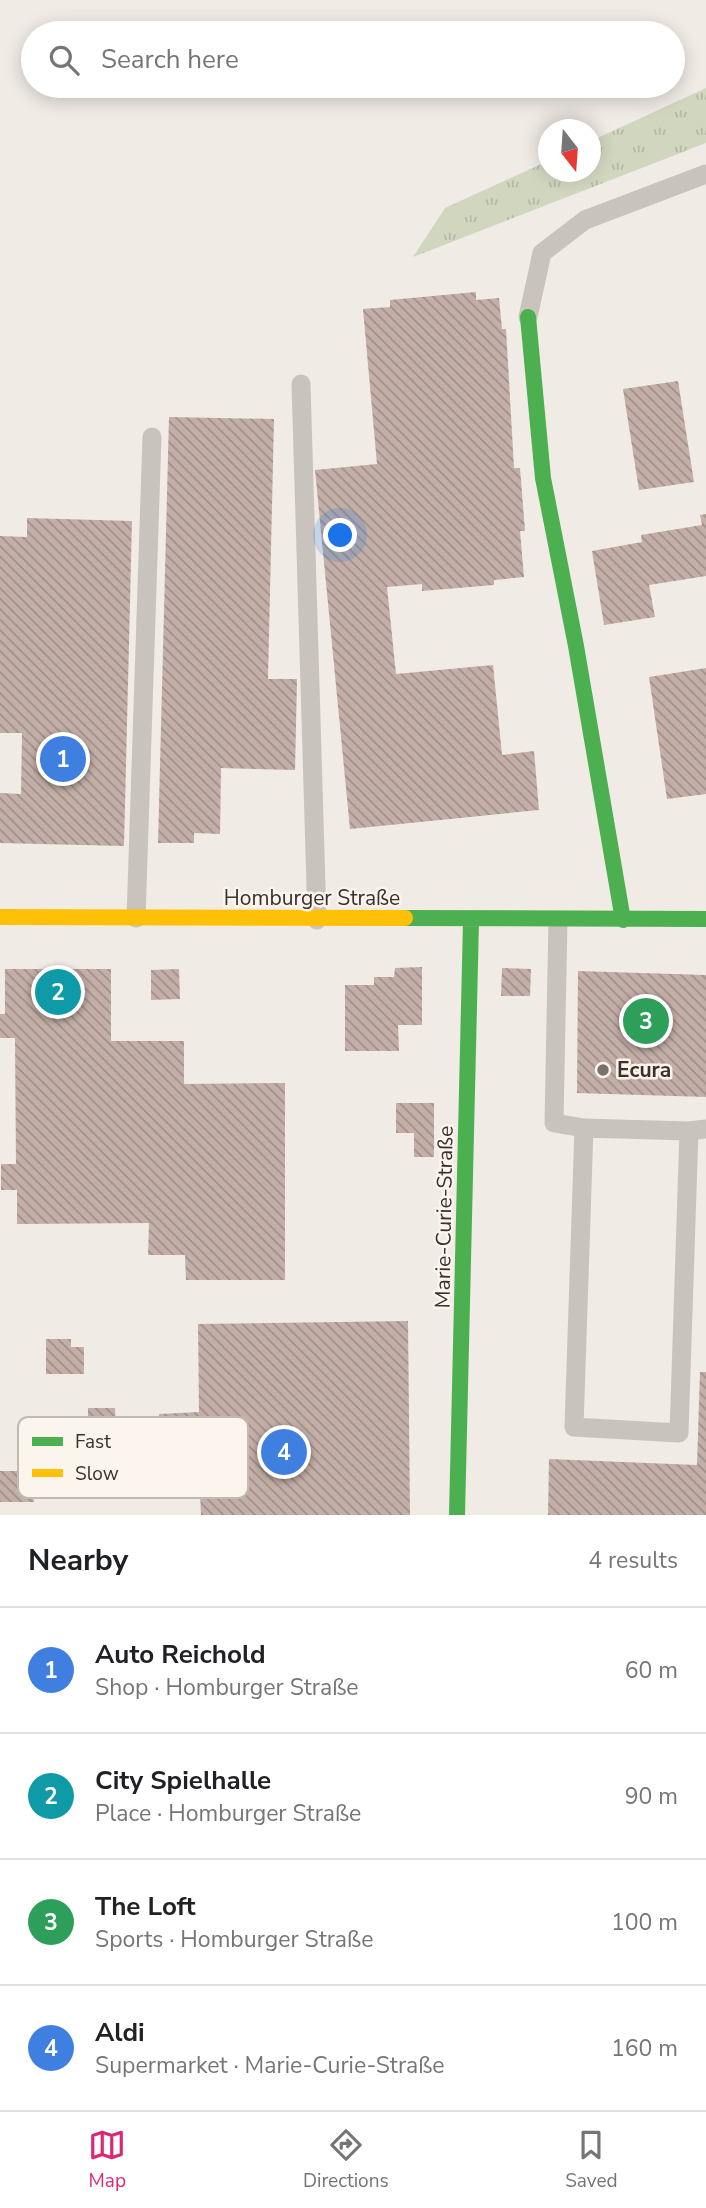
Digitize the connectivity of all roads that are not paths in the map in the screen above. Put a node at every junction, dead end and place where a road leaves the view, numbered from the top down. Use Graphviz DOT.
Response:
graph roads {
  1 [pos="706,174"];
  2 [pos="528,317"];
  3 [pos="301,384"];
  4 [pos="152,437"];
  5 [pos="0,917"];
  6 [pos="136,918"];
  7 [pos="317,919"];
  8 [pos="706,919"];
  9 [pos="471,920"];
  10 [pos="558,920"];
  11 [pos="623,920"];
  12 [pos="584,1128"];
  13 [pos="697,1130"];
  14 [pos="457,1515"];
  1 -- 2 [label="lane"];
  2 -- 11 [label="street"];
  3 -- 7 [label="lane"];
  4 -- 6 [label="lane"];
  5 -- 6 [label="street, Homburger Straße"];
  6 -- 7 [label="street, Homburger Straße"];
  7 -- 9 [label="street, Homburger Straße"];
  8 -- 11 [label="street, Homburger Straße"];
  9 -- 10 [label="street, Homburger Straße"];
  9 -- 14 [label="street, Marie-Curie-Straße"];
  10 -- 11 [label="street, Homburger Straße"];
  10 -- 12 [label="lane"];
  12 -- 13 [label="lane"];
  12 -- 13 [label="lane"];
}
